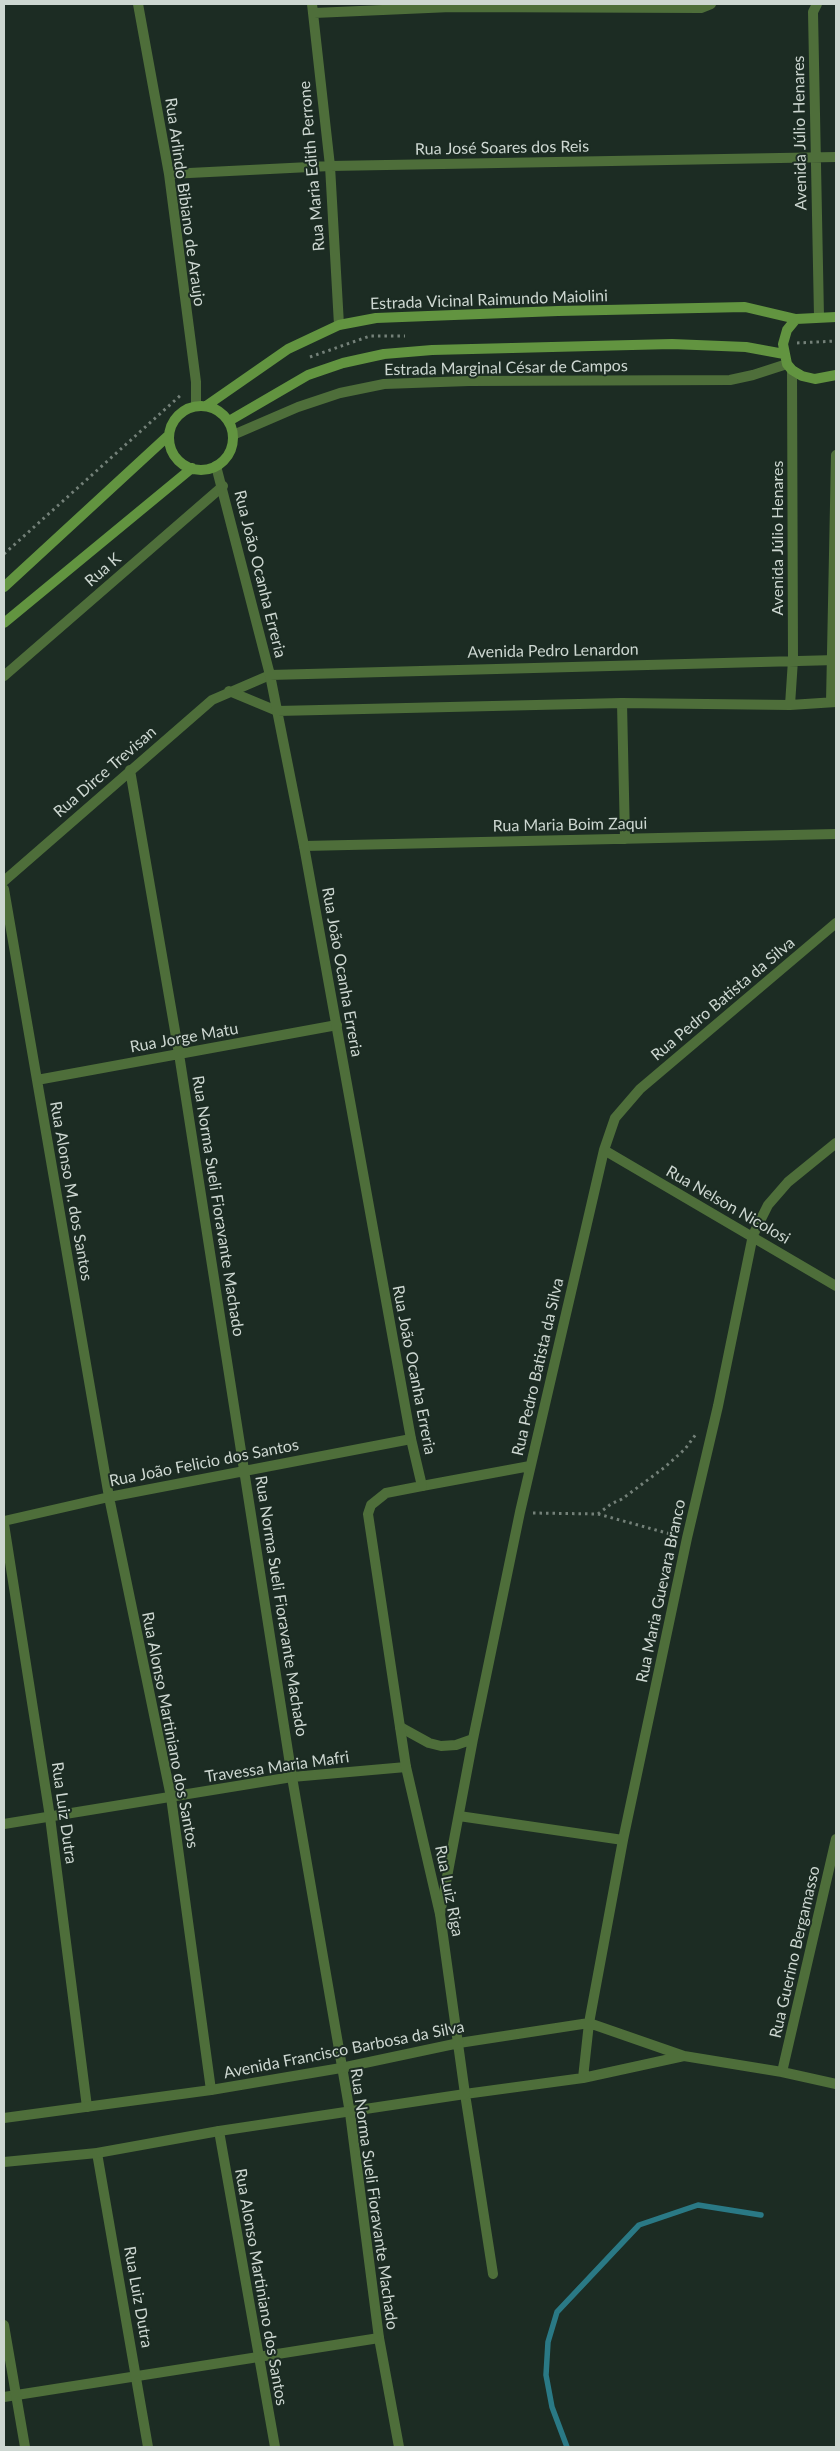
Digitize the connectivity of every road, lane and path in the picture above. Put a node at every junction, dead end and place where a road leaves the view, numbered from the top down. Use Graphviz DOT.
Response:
graph roads {
  1 [pos="138,4"];
  2 [pos="711,4"];
  3 [pos="451,5"];
  4 [pos="586,6"];
  5 [pos="816,6"];
  6 [pos="313,8"];
  7 [pos="836,157"];
  8 [pos="816,158"];
  9 [pos="330,166"];
  10 [pos="169,174"];
  11 [pos="819,317"];
  12 [pos="836,317"];
  13 [pos="796,319"];
  14 [pos="339,325"];
  15 [pos="787,363"];
  16 [pos="836,375"];
  17 [pos="201,406"];
  18 [pos="228,420"];
  19 [pos="233,435"];
  20 [pos="169,436"];
  21 [pos="836,455"];
  22 [pos="216,466"];
  23 [pos="192,468"];
  24 [pos="223,486"];
  25 [pos="4,587"];
  26 [pos="4,623"];
  27 [pos="793,660"];
  28 [pos="834,660"];
  29 [pos="270,675"];
  30 [pos="4,676"];
  31 [pos="230,691"];
  32 [pos="834,702"];
  33 [pos="622,704"];
  34 [pos="790,705"];
  35 [pos="277,711"];
  36 [pos="130,770"];
  37 [pos="836,834"];
  38 [pos="625,839"];
  39 [pos="304,846"];
  40 [pos="4,881"];
  41 [pos="4,890"];
  42 [pos="836,923"];
  43 [pos="336,1025"];
  44 [pos="179,1054"];
  45 [pos="37,1080"];
  46 [pos="836,1143"];
  47 [pos="604,1150"];
  48 [pos="753,1235"];
  49 [pos="836,1286"];
  50 [pos="701,1427"];
  51 [pos="410,1439"];
  52 [pos="530,1466"];
  53 [pos="244,1471"];
  54 [pos="422,1486"];
  55 [pos="109,1497"];
  56 [pos="520,1512"];
  57 [pos="598,1514"];
  58 [pos="4,1523"];
  59 [pos="687,1538"];
  60 [pos="400,1727"];
  61 [pos="473,1739"];
  62 [pos="406,1767"];
  63 [pos="292,1777"];
  64 [pos="171,1797"];
  65 [pos="50,1816"];
  66 [pos="459,1816"];
  67 [pos="4,1824"];
  68 [pos="836,1839"];
  69 [pos="623,1840"];
  70 [pos="440,1914"];
  71 [pos="589,2023"];
  72 [pos="459,2043"];
  73 [pos="684,2056"];
  74 [pos="341,2068"];
  75 [pos="782,2072"];
  76 [pos="583,2078"];
  77 [pos="836,2084"];
  78 [pos="211,2090"];
  79 [pos="465,2094"];
  80 [pos="87,2107"];
  81 [pos="350,2113"];
  82 [pos="4,2118"];
  83 [pos="219,2132"];
  84 [pos="97,2153"];
  85 [pos="4,2162"];
  86 [pos="492,2274"];
  87 [pos="4,2325"];
  88 [pos="379,2338"];
  89 [pos="258,2357"];
  90 [pos="137,2376"];
  91 [pos="17,2394"];
  92 [pos="4,2396"];
  93 [pos="25,2447"];
  94 [pos="148,2447"];
  95 [pos="274,2447"];
  96 [pos="398,2447"];
  1 -- 10 [label="street, Rua Arlindo Bibiano de Araujo"];
  2 -- 4 [label="street"];
  3 -- 4 [label="street"];
  3 -- 6 [label="street"];
  5 -- 8 [label="street, Avenida Júlio Henares"];
  6 -- 9 [label="street, Rua Maria Edith Perrone"];
  7 -- 8 [label="street, Rua José Soares dos Reis"];
  8 -- 9 [label="street, Rua José Soares dos Reis"];
  8 -- 11 [label="street, Avenida Júlio Henares"];
  9 -- 10 [label="street, Rua José Soares dos Reis"];
  9 -- 14 [label="street, Rua Maria Edith Perrone"];
  10 -- 17 [label="street, Rua Arlindo Bibiano de Araujo"];
  11 -- 12 [label="main road, Estrada Vicinal Raimundo Maiolini"];
  11 -- 13 [label="main road, Estrada Vicinal Raimundo Maiolini"];
  13 -- 14 [label="main road, Estrada Vicinal Raimundo Maiolini"];
  13 -- 15 [label="main road"];
  14 -- 17 [label="main road, Estrada Vicinal Raimundo Maiolini"];
  15 -- 16 [label="main road"];
  15 -- 18 [label="main road"];
  15 -- 19 [label="street, Estrada Marginal César de Campos"];
  15 -- 27 [label="street, Avenida Júlio Henares"];
  17 -- 18 [label="main road"];
  17 -- 20 [label="main road"];
  18 -- 19 [label="main road"];
  19 -- 22 [label="main road"];
  20 -- 23 [label="main road"];
  20 -- 25 [label="main road"];
  21 -- 28 [label="street"];
  22 -- 23 [label="main road"];
  22 -- 24 [label="street, Rua João Ocanha Erreria"];
  23 -- 26 [label="main road"];
  24 -- 29 [label="street, Rua João Ocanha Erreria"];
  24 -- 30 [label="street, Rua K"];
  27 -- 28 [label="street, Avenida Pedro Lenardon"];
  27 -- 29 [label="street, Avenida Pedro Lenardon"];
  27 -- 34 [label="street, Avenida Júlio Henares"];
  28 -- 32 [label="street"];
  29 -- 31 [label="street, Rua Dirce Trevisan"];
  29 -- 35 [label="street, Rua João Ocanha Erreria"];
  31 -- 35 [label="street"];
  31 -- 36 [label="street, Rua Dirce Trevisan"];
  32 -- 34 [label="street"];
  33 -- 34 [label="street"];
  33 -- 35 [label="street"];
  33 -- 38 [label="street"];
  35 -- 39 [label="street, Rua João Ocanha Erreria"];
  36 -- 40 [label="street, Rua Dirce Trevisan"];
  36 -- 44 [label="street, Rua Norma Sueli Fioravante Machado"];
  37 -- 38 [label="street, Rua Maria Boim Zaqui"];
  38 -- 39 [label="street, Rua Maria Boim Zaqui"];
  39 -- 43 [label="street, Rua João Ocanha Erreria"];
  41 -- 45 [label="street, Rua Alonso M. dos Santos"];
  42 -- 47 [label="street, Rua Pedro Batista da Silva"];
  43 -- 44 [label="street, Rua Jorge Matu"];
  43 -- 51 [label="street, Rua João Ocanha Erreria"];
  44 -- 45 [label="street, Rua Jorge Matu"];
  44 -- 53 [label="street, Rua Norma Sueli Fioravante Machado"];
  45 -- 55 [label="street, Rua Alonso M. dos Santos"];
  46 -- 48 [label="street, Rua Maria Guevara Branco"];
  47 -- 48 [label="street, Rua Nelson Nicolosi"];
  47 -- 52 [label="street, Rua Pedro Batista da Silva"];
  48 -- 49 [label="street, Rua Nelson Nicolosi"];
  48 -- 59 [label="street, Rua Maria Guevara Branco"];
  50 -- 57 [label="path"];
  51 -- 53 [label="street, Rua João Felicio dos Santos"];
  51 -- 54 [label="street, Rua João Ocanha Erreria"];
  52 -- 54 [label="street"];
  52 -- 56 [label="street, Rua Pedro Batista da Silva"];
  53 -- 55 [label="street, Rua João Felicio dos Santos"];
  53 -- 63 [label="street, Rua Norma Sueli Fioravante Machado"];
  54 -- 60 [label="street, Rua Luiz Riga"];
  55 -- 58 [label="street, Rua João Felicio dos Santos"];
  55 -- 64 [label="street, Rua Alonso Martiniano dos Santos"];
  56 -- 57 [label="path"];
  56 -- 61 [label="street, Rua Pedro Batista da Silva"];
  57 -- 59 [label="path"];
  58 -- 65 [label="street, Rua Luiz Dutra"];
  59 -- 69 [label="street, Rua Maria Guevara Branco"];
  60 -- 61 [label="street"];
  60 -- 62 [label="street, Rua Luiz Riga"];
  61 -- 66 [label="street, Rua Pedro Batista da Silva"];
  62 -- 63 [label="street, Travessa Maria Mafri"];
  62 -- 70 [label="street, Rua Luiz Riga"];
  63 -- 64 [label="street, Travessa Maria Mafri"];
  63 -- 74 [label="street, Rua Norma Sueli Fioravante Machado"];
  64 -- 65 [label="street, Travessa Maria Mafri"];
  64 -- 78 [label="street, Rua Alonso Martiniano dos Santos"];
  65 -- 67 [label="street, Travessa Maria Mafri"];
  65 -- 80 [label="street, Rua Luiz Dutra"];
  66 -- 69 [label="street"];
  66 -- 70 [label="street, Rua Pedro Batista da Silva"];
  68 -- 75 [label="street, Rua Guerino Bergamasso"];
  69 -- 71 [label="street, Rua Maria Guevara Branco"];
  70 -- 72 [label="street, Rua Luiz Riga"];
  71 -- 72 [label="street, Avenida Francisco Barbosa da Silva"];
  71 -- 73 [label="street, Avenida Francisco Barbosa da Silva"];
  71 -- 76 [label="street, Rua Maria Guevara Branco"];
  72 -- 74 [label="street, Avenida Francisco Barbosa da Silva"];
  72 -- 79 [label="street, Rua Luiz Riga"];
  73 -- 75 [label="street, Avenida Francisco Barbosa da Silva"];
  73 -- 76 [label="street, Avenida Francisco Barbosa da Silva"];
  74 -- 78 [label="street, Avenida Francisco Barbosa da Silva"];
  74 -- 81 [label="street, Rua Norma Sueli Fioravante Machado"];
  75 -- 77 [label="street, Avenida Francisco Barbosa da Silva"];
  76 -- 79 [label="street, Avenida Francisco Barbosa da Silva"];
  78 -- 80 [label="street, Avenida Francisco Barbosa da Silva"];
  79 -- 81 [label="street, Avenida Francisco Barbosa da Silva"];
  79 -- 86 [label="street, Rua Luiz Riga"];
  80 -- 82 [label="street, Avenida Francisco Barbosa da Silva"];
  81 -- 83 [label="street, Avenida Francisco Barbosa da Silva"];
  81 -- 88 [label="street, Rua Norma Sueli Fioravante Machado"];
  83 -- 84 [label="street, Avenida Francisco Barbosa da Silva"];
  83 -- 89 [label="street, Rua Alonso Martiniano dos Santos"];
  84 -- 85 [label="street, Avenida Francisco Barbosa da Silva"];
  84 -- 90 [label="street, Rua Luiz Dutra"];
  87 -- 91 [label="street"];
  88 -- 89 [label="street"];
  88 -- 96 [label="street, Rua Norma Sueli Fioravante Machado"];
  89 -- 90 [label="street"];
  89 -- 95 [label="street, Rua Alonso Martiniano dos Santos"];
  90 -- 91 [label="street"];
  90 -- 94 [label="street, Rua Luiz Dutra"];
  91 -- 92 [label="street"];
  91 -- 93 [label="street"];
}
